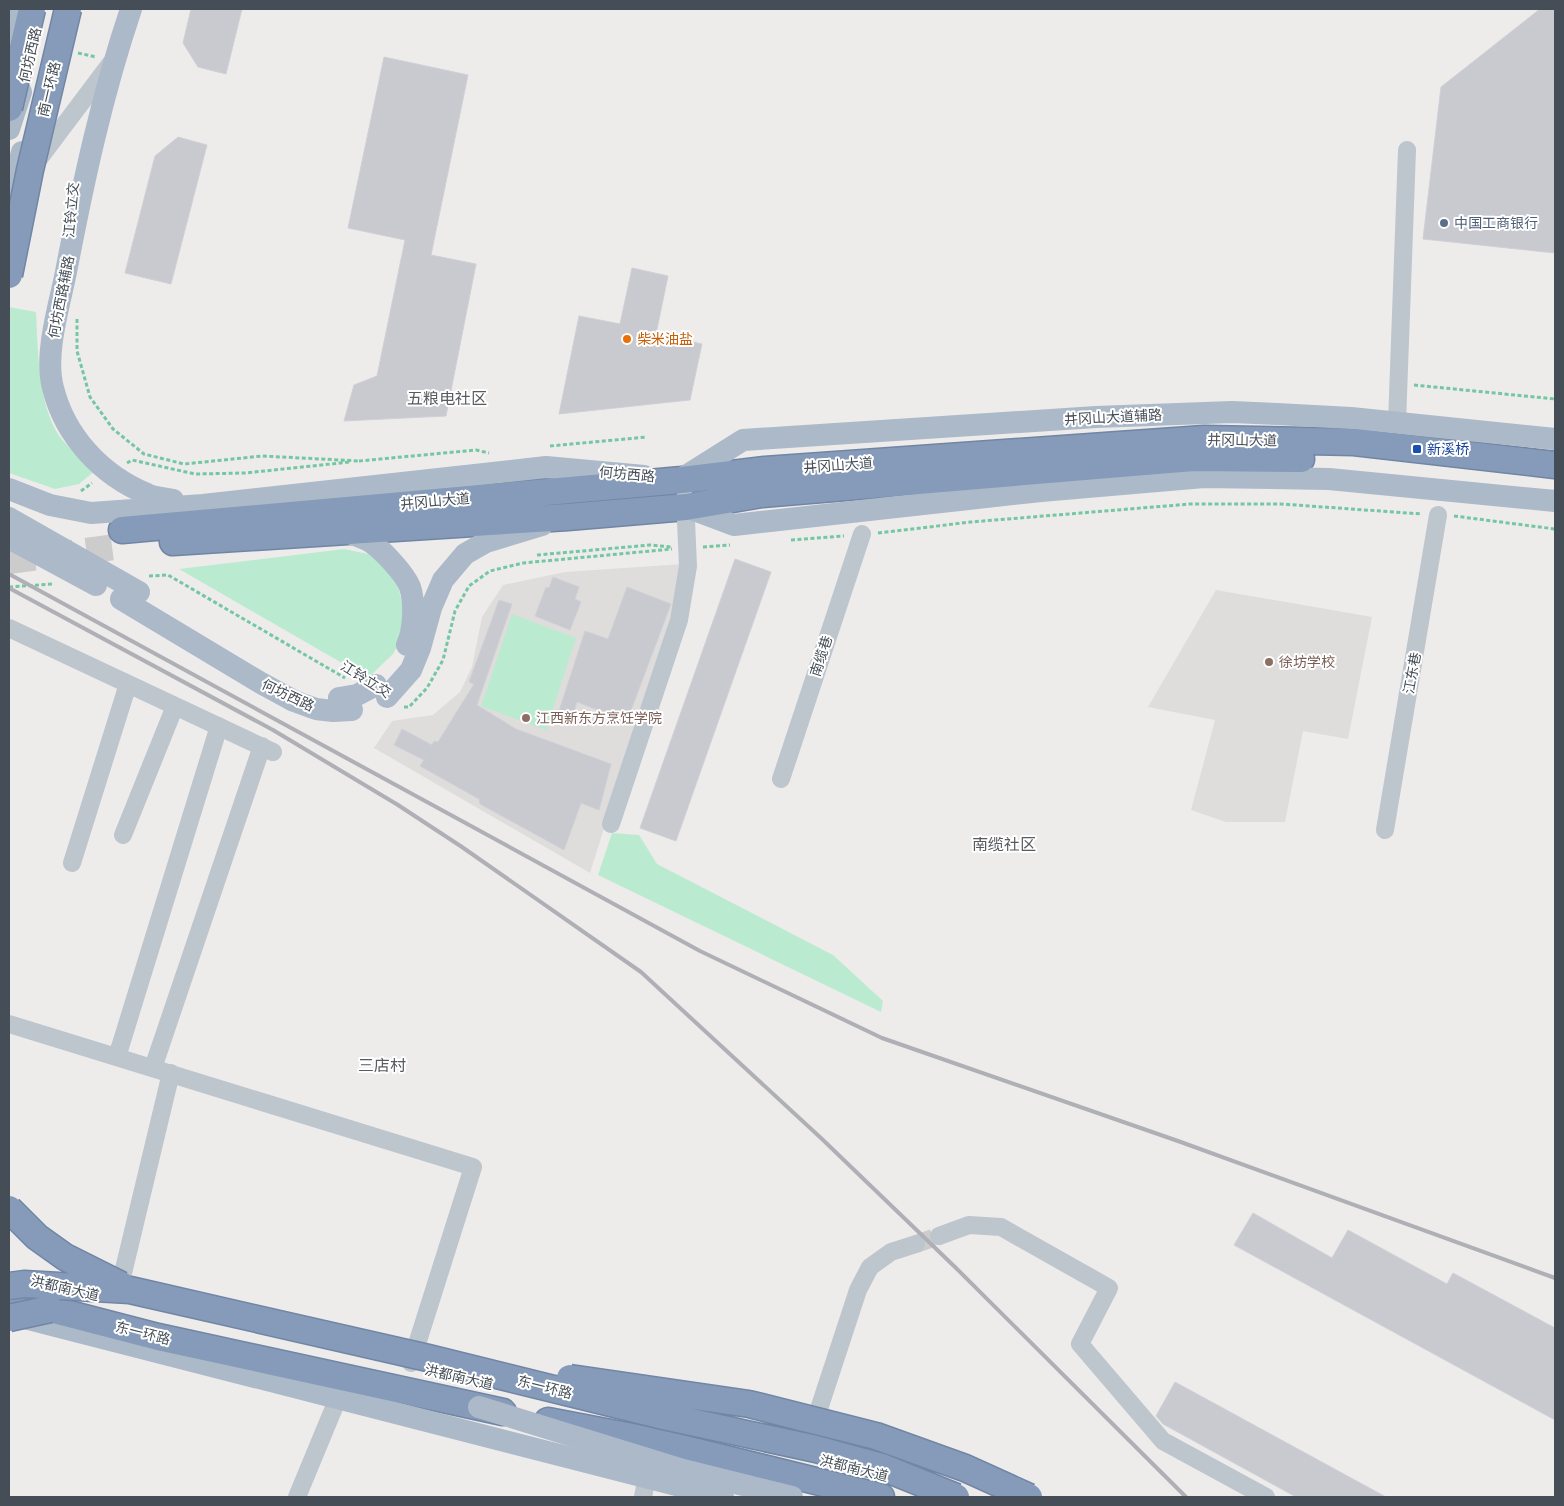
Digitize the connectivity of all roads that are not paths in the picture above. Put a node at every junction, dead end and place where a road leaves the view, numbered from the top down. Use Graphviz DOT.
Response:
graph roads {
  1 [pos="15,9"];
  2 [pos="32,9"];
  3 [pos="37,9"];
  4 [pos="41,9"];
  5 [pos="60,9"];
  6 [pos="68,9"];
  7 [pos="82,9"];
  8 [pos="124,9"];
  9 [pos="131,9"];
  10 [pos="9,56"];
  11 [pos="113,61"];
  12 [pos="9,108"];
  13 [pos="9,129"];
  14 [pos="1407,150"];
  15 [pos="30,170"];
  16 [pos="9,200"];
  17 [pos="9,275"];
  18 [pos="1397,423"];
  19 [pos="1555,439"];
  20 [pos="1555,465"];
  21 [pos="682,480"];
  22 [pos="1555,481"];
  23 [pos="9,489"];
  24 [pos="1555,501"];
  25 [pos="203,505"];
  26 [pos="686,507"];
  27 [pos="1438,515"];
  28 [pos="568,517"];
  29 [pos="9,518"];
  30 [pos="343,531"];
  31 [pos="862,534"];
  32 [pos="9,538"];
  33 [pos="136,589"];
  34 [pos="9,628"];
  35 [pos="128,684"];
  36 [pos="388,697"];
  37 [pos="175,706"];
  38 [pos="219,726"];
  39 [pos="781,779"];
  40 [pos="611,824"];
  41 [pos="1384,830"];
  42 [pos="123,835"];
  43 [pos="72,863"];
  44 [pos="9,1024"];
  45 [pos="117,1057"];
  46 [pos="153,1068"];
  47 [pos="171,1074"];
  48 [pos="9,1209"];
  49 [pos="939,1236"];
  50 [pos="916,1244"];
  51 [pos="9,1275"];
  52 [pos="9,1286"];
  53 [pos="9,1291"];
  54 [pos="124,1295"];
  55 [pos="50,1309"];
  56 [pos="9,1314"];
  57 [pos="9,1318"];
  58 [pos="419,1362"];
  59 [pos="338,1398"];
  60 [pos="479,1407"];
  61 [pos="653,1441"];
  62 [pos="816,1449"];
  63 [pos="645,1488"];
  64 [pos="297,1497"];
  65 [pos="723,1497"];
  66 [pos="792,1497"];
  67 [pos="881,1497"];
  68 [pos="956,1497"];
  69 [pos="968,1497"];
  70 [pos="1029,1497"];
  71 [pos="1266,1497"];
  1 -- 10 [label="main road, bridge"];
  2 -- 12 [label="highway, bridge"];
  3 -- 10 [label="street"];
  4 -- 13 [label="main road, 何坊西路"];
  5 -- 16 [label="main road, 何坊西路"];
  6 -- 15 [label="highway, 南一环路, bridge"];
  7 -- 15 [label="highway, bridge"];
  8 -- 11 [label="main road"];
  9 -- 11 [label="main road, 何坊西路辅路"];
  11 -- 16 [label="street"];
  11 -- 25 [label="main road, 何坊西路辅路"];
  14 -- 18 [label="street"];
  15 -- 17 [label="highway, bridge"];
  18 -- 19 [label="main road, 井冈山大道辅路"];
  18 -- 21 [label="main road, 井冈山大道辅路"];
  20 -- 21 [label="highway, 井冈山大道"];
  21 -- 25 [label="main road, 何坊西路"];
  21 -- 26 [label="street"];
  21 -- 30 [label="highway, 井冈山大道"];
  22 -- 26 [label="highway, 井冈山大道"];
  23 -- 25 [label="main road, 何坊西路"];
  24 -- 26 [label="main road"];
  26 -- 28 [label="highway, 井冈山大道"];
  26 -- 40 [label="street"];
  27 -- 41 [label="street, 江东巷"];
  28 -- 30 [label="highway, 井冈山大道"];
  28 -- 36 [label="main road, 何坊西路"];
  29 -- 33 [label="main road, 何坊西路, bridge"];
  30 -- 36 [label="main road, 何坊西路"];
  31 -- 39 [label="street, 南缆巷"];
  32 -- 33 [label="main road, 何坊西路, bridge"];
  33 -- 36 [label="main road, 何坊西路, bridge"];
  34 -- 35 [label="street"];
  35 -- 37 [label="street"];
  35 -- 43 [label="street"];
  37 -- 38 [label="street"];
  37 -- 42 [label="street"];
  38 -- 45 [label="street"];
  38 -- 46 [label="street"];
  44 -- 45 [label="street"];
  45 -- 46 [label="street"];
  46 -- 47 [label="street"];
  47 -- 54 [label="street"];
  47 -- 58 [label="street"];
  48 -- 54 [label="highway, bridge"];
  49 -- 71 [label="street"];
  50 -- 62 [label="street"];
  51 -- 54 [label="main road, 洪都南大道"];
  52 -- 54 [label="highway, bridge"];
  53 -- 55 [label="highway, 东一环路"];
  54 -- 58 [label="highway, 东一环路, bridge"];
  55 -- 57 [label="highway, bridge"];
  55 -- 60 [label="highway, 东一环路"];
  56 -- 59 [label="main road"];
  58 -- 62 [label="highway, 东一环路, bridge"];
  58 -- 69 [label="main road, 洪都南大道"];
  58 -- 70 [label="highway, bridge"];
  59 -- 63 [label="main road"];
  59 -- 64 [label="street"];
  60 -- 61 [label="highway, 东一环路, bridge"];
  60 -- 66 [label="main road, bridge"];
  61 -- 63 [label="street"];
  61 -- 67 [label="highway, 东一环路"];
  62 -- 68 [label="highway, 东一环路, bridge"];
  63 -- 65 [label="main road"];
}
